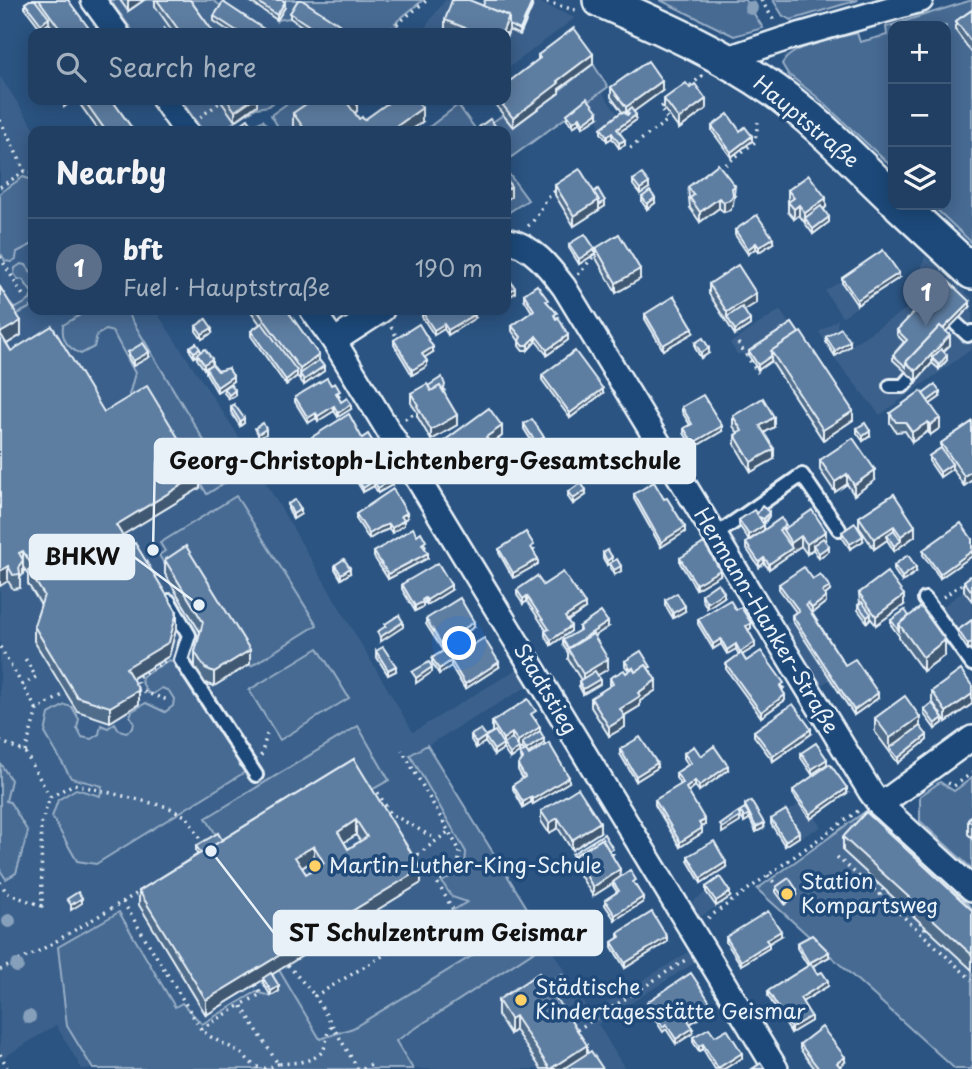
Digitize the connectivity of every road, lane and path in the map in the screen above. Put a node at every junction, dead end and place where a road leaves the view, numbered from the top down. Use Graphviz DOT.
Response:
graph roads {
  1 [pos="93,0"];
  2 [pos="427,0"];
  3 [pos="540,0"];
  4 [pos="921,0"];
  5 [pos="890,4"];
  6 [pos="589,6"];
  7 [pos="169,26"];
  8 [pos="113,28"];
  9 [pos="166,28"];
  10 [pos="392,28"];
  11 [pos="716,63"];
  12 [pos="680,93"];
  13 [pos="670,100"];
  14 [pos="168,105"];
  15 [pos="0,120"];
  16 [pos="758,122"];
  17 [pos="182,126"];
  18 [pos="630,148"];
  19 [pos="25,171"];
  20 [pos="28,172"];
  21 [pos="714,174"];
  22 [pos="0,187"];
  23 [pos="561,188"];
  24 [pos="888,193"];
  25 [pos="905,210"];
  26 [pos="511,239"];
  27 [pos="511,242"];
  28 [pos="601,247"];
  29 [pos="0,257"];
  30 [pos="972,272"];
  31 [pos="575,274"];
  32 [pos="926,296"];
  33 [pos="24,297"];
  34 [pos="316,315"];
  35 [pos="387,319"];
  36 [pos="972,332"];
  37 [pos="334,341"];
  38 [pos="400,341"];
  39 [pos="738,343"];
  40 [pos="758,373"];
  41 [pos="911,377"];
  42 [pos="890,386"];
  43 [pos="464,463"];
  44 [pos="420,483"];
  45 [pos="839,529"];
  46 [pos="714,536"];
  47 [pos="972,577"];
  48 [pos="162,589"];
  49 [pos="928,603"];
  50 [pos="0,647"];
  51 [pos="23,655"];
  52 [pos="181,660"];
  53 [pos="972,664"];
  54 [pos="22,685"];
  55 [pos="130,688"];
  56 [pos="138,690"];
  57 [pos="66,693"];
  58 [pos="168,700"];
  59 [pos="37,710"];
  60 [pos="972,738"];
  61 [pos="0,741"];
  62 [pos="402,750"];
  63 [pos="25,752"];
  64 [pos="256,775"];
  65 [pos="368,796"];
  66 [pos="50,797"];
  67 [pos="880,805"];
  68 [pos="448,831"];
  69 [pos="436,839"];
  70 [pos="205,846"];
  71 [pos="837,856"];
  72 [pos="408,862"];
  73 [pos="768,875"];
  74 [pos="0,882"];
  75 [pos="878,883"];
  76 [pos="144,889"];
  77 [pos="972,889"];
  78 [pos="780,890"];
  79 [pos="880,895"];
  80 [pos="123,902"];
  81 [pos="920,922"];
  82 [pos="922,933"];
  83 [pos="698,939"];
  84 [pos="288,965"];
  85 [pos="0,970"];
  86 [pos="972,980"];
  87 [pos="255,985"];
  88 [pos="315,996"];
  89 [pos="241,1005"];
  90 [pos="332,1025"];
  91 [pos="201,1029"];
  92 [pos="578,1030"];
  93 [pos="0,1054"];
  94 [pos="373,1063"];
  95 [pos="278,1064"];
  96 [pos="8,1066"];
  97 [pos="281,1069"];
  98 [pos="361,1069"];
  99 [pos="776,1069"];
  1 -- 8 [label="street"];
  2 -- 10 [label="path"];
  3 -- 6 [label="path"];
  4 -- 5 [label="street"];
  5 -- 11 [label="street"];
  6 -- 11 [label="main road, Hauptstraße"];
  7 -- 9 [label="path"];
  11 -- 12 [label="path"];
  11 -- 24 [label="main road, Hauptstraße"];
  13 -- 18 [label="path"];
  14 -- 17 [label="street"];
  15 -- 19 [label="path"];
  16 -- 21 [label="path"];
  19 -- 20 [label="path"];
  19 -- 22 [label="path"];
  23 -- 26 [label="path"];
  25 -- 30 [label="main road"];
  27 -- 46 [label="street, Hermann-Hanker-Straße"];
  28 -- 31 [label="path"];
  29 -- 33 [label="path"];
  32 -- 36 [label="lane"];
  34 -- 37 [label="street, Stadtstieg"];
  35 -- 37 [label="street"];
  35 -- 38 [label="path"];
  37 -- 44 [label="street, Stadtstieg"];
  39 -- 40 [label="path"];
  41 -- 42 [label="lane"];
  43 -- 44 [label="path"];
  44 -- 83 [label="street, Stadtstieg"];
  45 -- 46 [label="lane"];
  46 -- 67 [label="street, Hermann-Hanker-Straße"];
  47 -- 49 [label="path"];
  48 -- 52 [label="lane"];
  49 -- 53 [label="lane"];
  50 -- 54 [label="path"];
  51 -- 54 [label="path"];
  52 -- 56 [label="path"];
  52 -- 64 [label="lane"];
  54 -- 59 [label="path"];
  55 -- 56 [label="path"];
  56 -- 58 [label="path"];
  57 -- 59 [label="path"];
  59 -- 63 [label="path"];
  60 -- 67 [label="street"];
  61 -- 63 [label="path"];
  62 -- 68 [label="path"];
  63 -- 66 [label="path"];
  65 -- 69 [label="path"];
  66 -- 70 [label="path"];
  66 -- 74 [label="path"];
  67 -- 73 [label="path"];
  67 -- 77 [label="street, Hermann-Hanker-Straße"];
  68 -- 69 [label="path"];
  68 -- 88 [label="path"];
  69 -- 72 [label="path"];
  71 -- 79 [label="path"];
  73 -- 78 [label="path"];
  73 -- 83 [label="path"];
  75 -- 79 [label="path"];
  76 -- 80 [label="path"];
  79 -- 82 [label="path"];
  80 -- 85 [label="path"];
  80 -- 91 [label="path"];
  81 -- 82 [label="path"];
  82 -- 86 [label="path"];
  83 -- 92 [label="path"];
  83 -- 99 [label="street, Stadtstieg"];
  84 -- 88 [label="path"];
  87 -- 89 [label="path"];
  88 -- 90 [label="path"];
  89 -- 91 [label="path"];
  89 -- 95 [label="path"];
  90 -- 95 [label="path"];
  90 -- 98 [label="path"];
  91 -- 95 [label="path"];
  93 -- 96 [label="path"];
  94 -- 98 [label="path"];
  95 -- 97 [label="path"];
}
